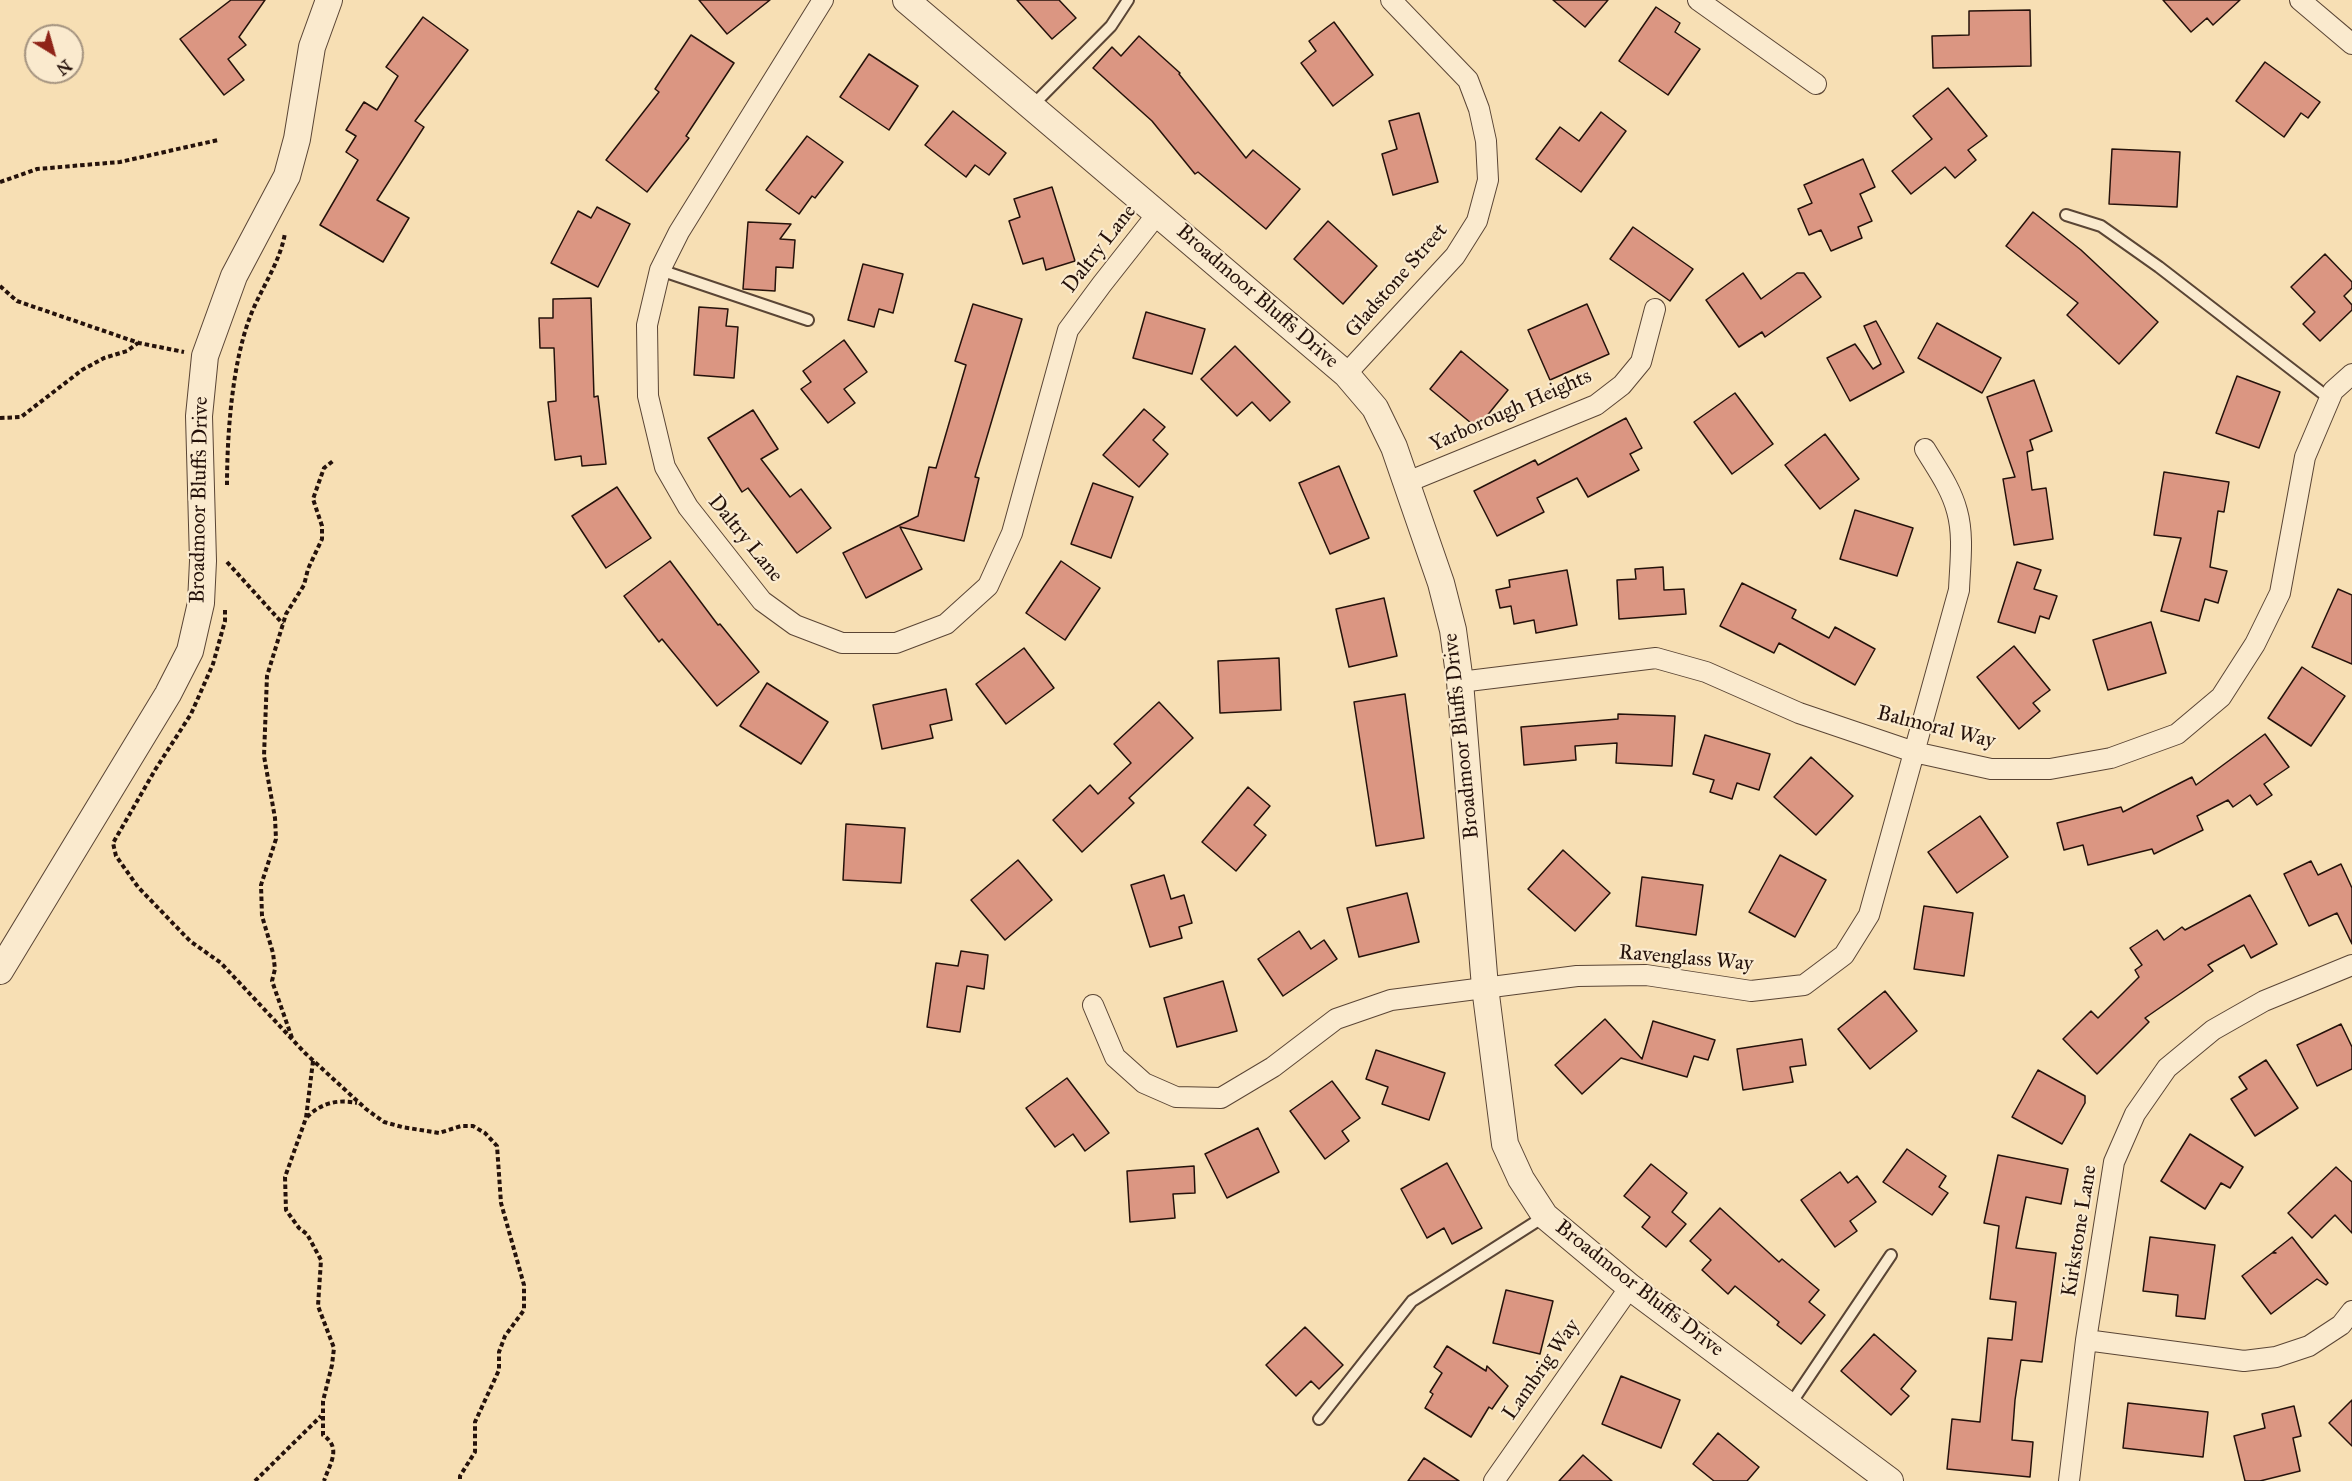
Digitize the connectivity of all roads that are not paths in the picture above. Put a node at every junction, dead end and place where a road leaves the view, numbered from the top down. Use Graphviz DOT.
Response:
graph roads {
  1 [pos="329,0"];
  2 [pos="823,0"];
  3 [pos="906,0"];
  4 [pos="1128,0"];
  5 [pos="1390,0"];
  6 [pos="1698,0"];
  7 [pos="2300,0"];
  8 [pos="2352,44"];
  9 [pos="1816,84"];
  10 [pos="1032,106"];
  11 [pos="1158,213"];
  12 [pos="2066,214"];
  13 [pos="660,270"];
  14 [pos="1655,309"];
  15 [pos="808,320"];
  16 [pos="1346,374"];
  17 [pos="2352,374"];
  18 [pos="2330,399"];
  19 [pos="1925,449"];
  20 [pos="1405,483"];
  21 [pos="1460,682"];
  22 [pos="1914,752"];
  23 [pos="2352,965"];
  24 [pos="0,971"];
  25 [pos="1485,987"];
  26 [pos="1093,1005"];
  27 [pos="1545,1216"];
  28 [pos="1892,1255"];
  29 [pos="1630,1287"];
  30 [pos="2352,1311"];
  31 [pos="2086,1340"];
  32 [pos="1790,1405"];
  33 [pos="1319,1419"];
  34 [pos="1494,1481"];
  35 [pos="1890,1481"];
  36 [pos="2068,1481"];
  1 -- 24 [label="street, Broadmoor Bluffs Drive"];
  2 -- 13 [label="street, Daltry Lane"];
  3 -- 10 [label="street, Broadmoor Bluffs Drive"];
  4 -- 10 [label="lane"];
  5 -- 16 [label="street, Gladstone Street"];
  6 -- 9 [label="street"];
  7 -- 8 [label="street"];
  10 -- 11 [label="street, Broadmoor Bluffs Drive"];
  11 -- 13 [label="street, Daltry Lane"];
  11 -- 16 [label="street, Broadmoor Bluffs Drive"];
  12 -- 18 [label="lane"];
  13 -- 15 [label="lane"];
  14 -- 20 [label="street, Yarborough Heights"];
  16 -- 20 [label="street, Broadmoor Bluffs Drive"];
  17 -- 18 [label="street, Balmoral Way"];
  18 -- 22 [label="street, Balmoral Way"];
  19 -- 22 [label="street, Ravenglass Way"];
  20 -- 21 [label="street, Broadmoor Bluffs Drive"];
  21 -- 22 [label="street, Balmoral Way"];
  21 -- 25 [label="street, Broadmoor Bluffs Drive"];
  22 -- 25 [label="street, Ravenglass Way"];
  23 -- 31 [label="street, Kirkstone Lane"];
  25 -- 26 [label="street, Ravenglass Way"];
  25 -- 27 [label="street, Broadmoor Bluffs Drive"];
  27 -- 29 [label="street, Broadmoor Bluffs Drive"];
  27 -- 33 [label="lane"];
  28 -- 32 [label="lane"];
  29 -- 32 [label="street, Broadmoor Bluffs Drive"];
  29 -- 34 [label="street, Lambrig Way"];
  30 -- 31 [label="street"];
  31 -- 36 [label="street, Kirkstone Lane"];
  32 -- 35 [label="street, Broadmoor Bluffs Drive"];
}
